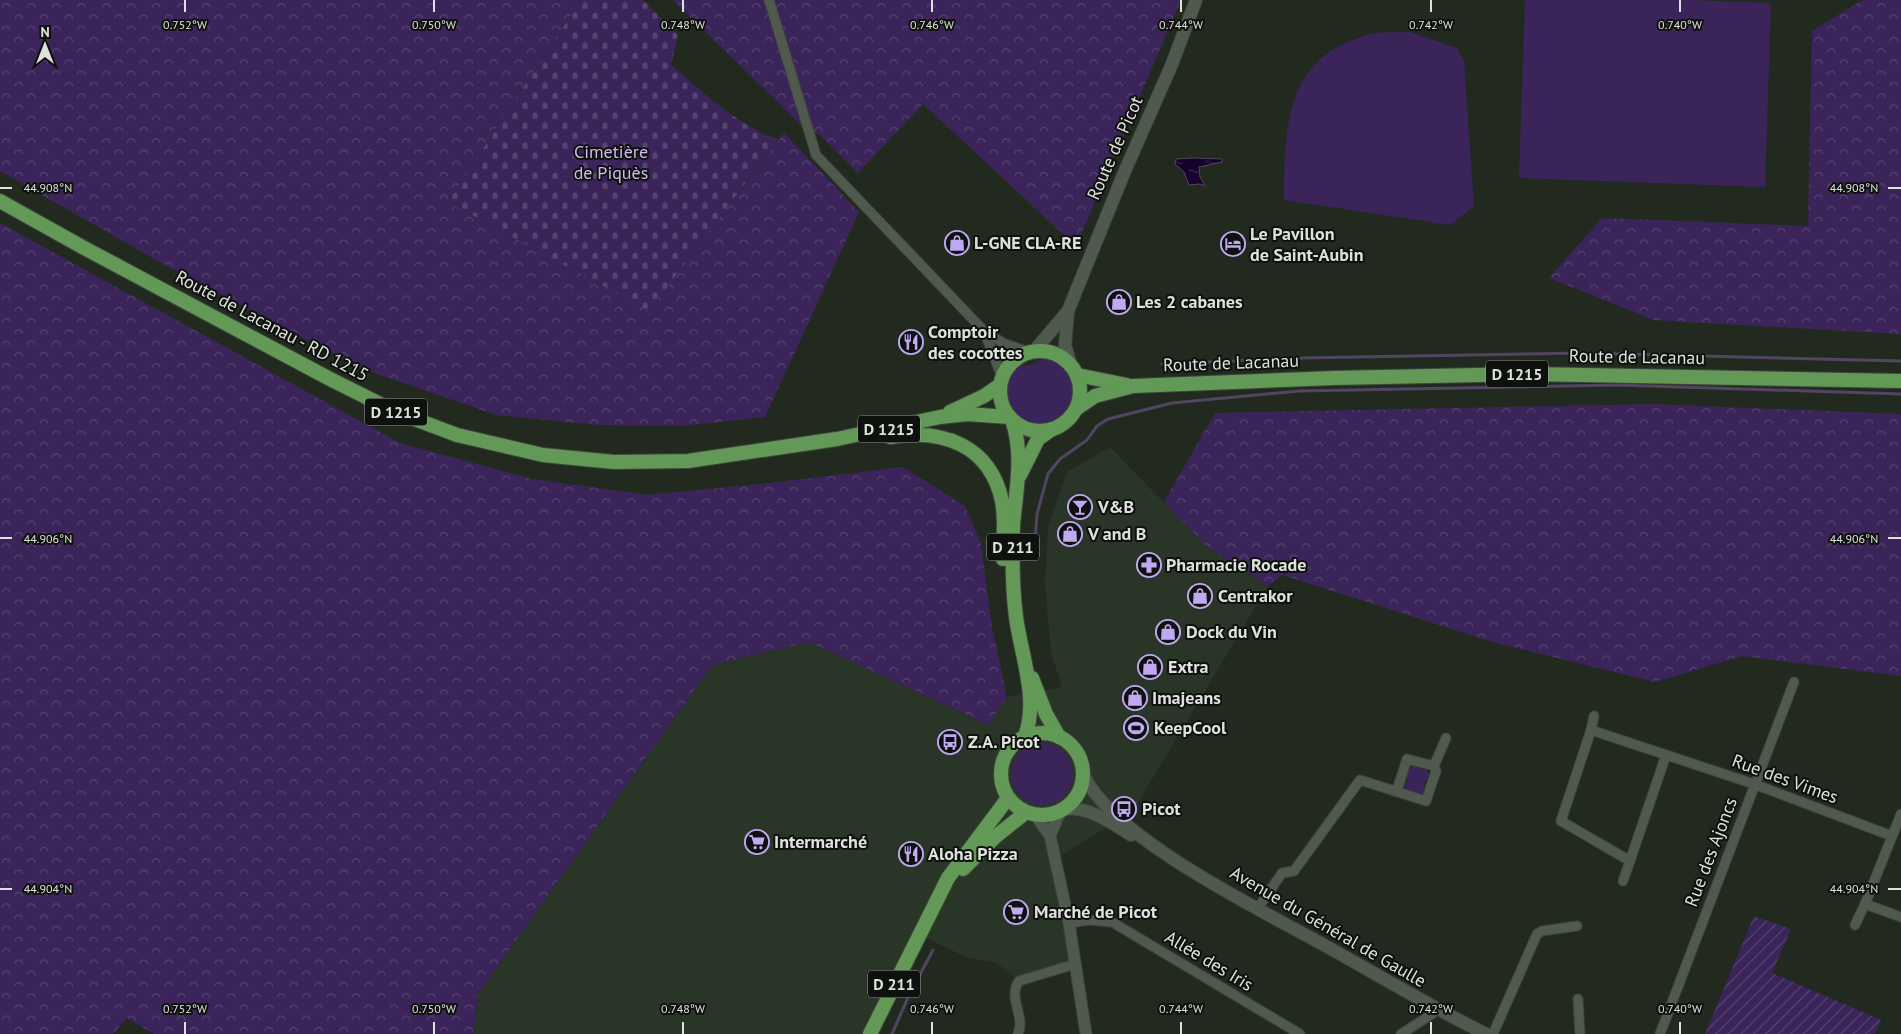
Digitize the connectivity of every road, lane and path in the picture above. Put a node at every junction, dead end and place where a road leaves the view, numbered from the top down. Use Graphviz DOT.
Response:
graph roads {
  1 [pos="769,0"];
  2 [pos="1196,0"];
  3 [pos="0,201"];
  4 [pos="1068,310"];
  5 [pos="984,331"];
  6 [pos="1031,352"];
  7 [pos="1074,370"];
  8 [pos="1001,381"];
  9 [pos="1901,381"];
  10 [pos="1133,386"];
  11 [pos="1076,408"];
  12 [pos="940,417"];
  13 [pos="1011,418"];
  14 [pos="1052,429"];
  15 [pos="837,439"];
  16 [pos="1018,478"];
  17 [pos="1016,616"];
  18 [pos="1023,654"];
  19 [pos="1794,682"];
  20 [pos="1594,716"];
  21 [pos="1591,730"];
  22 [pos="1026,736"];
  23 [pos="1060,737"];
  24 [pos="1446,738"];
  25 [pos="1666,755"];
  26 [pos="1434,766"];
  27 [pos="1083,774"];
  28 [pos="1754,784"];
  29 [pos="1397,790"];
  30 [pos="1008,798"];
  31 [pos="1062,810"];
  32 [pos="1031,814"];
  33 [pos="1901,814"];
  34 [pos="1050,836"];
  35 [pos="1892,836"];
  36 [pos="1155,847"];
  37 [pos="1630,862"];
  38 [pos="1623,880"];
  39 [pos="1865,904"];
  40 [pos="1258,908"];
  41 [pos="1901,917"];
  42 [pos="1069,923"];
  43 [pos="1855,925"];
  44 [pos="1577,926"];
  45 [pos="918,934"];
  46 [pos="1076,964"];
  47 [pos="1578,999"];
  48 [pos="1436,1008"];
  49 [pos="870,1034"];
  50 [pos="1018,1034"];
  51 [pos="1086,1034"];
  52 [pos="1300,1034"];
  53 [pos="1401,1034"];
  54 [pos="1486,1034"];
  55 [pos="1493,1034"];
  56 [pos="1580,1034"];
  57 [pos="1660,1034"];
  1 -- 5 [label="street"];
  2 -- 4 [label="main road, Route de Picot"];
  3 -- 15 [label="main road, Route de Lacanau - RD 1215 / D 1215"];
  4 -- 6 [label="main road, Route de Picot"];
  4 -- 7 [label="main road, Route de Picot"];
  5 -- 6 [label="street"];
  5 -- 8 [label="street"];
  6 -- 7 [label="main road"];
  6 -- 8 [label="main road"];
  7 -- 10 [label="main road, D 1215"];
  7 -- 11 [label="main road"];
  8 -- 12 [label="main road, D 1215"];
  8 -- 13 [label="main road"];
  9 -- 10 [label="main road, Route de Lacanau / D 1215"];
  10 -- 11 [label="main road, D 1215"];
  11 -- 14 [label="main road"];
  12 -- 13 [label="main road, D 1215"];
  12 -- 15 [label="main road, D 1215"];
  13 -- 14 [label="main road"];
  13 -- 16 [label="main road, D 211"];
  14 -- 16 [label="main road, D 211"];
  15 -- 17 [label="main road"];
  16 -- 17 [label="main road, D 211"];
  17 -- 18 [label="main road, D 211"];
  18 -- 22 [label="main road, D 211"];
  18 -- 23 [label="main road, D 211"];
  19 -- 28 [label="street, Rue des Ajoncs"];
  20 -- 21 [label="street"];
  21 -- 25 [label="street, Rue des Vimes"];
  21 -- 37 [label="street"];
  22 -- 23 [label="main road"];
  22 -- 30 [label="main road"];
  23 -- 27 [label="main road"];
  24 -- 26 [label="street"];
  25 -- 28 [label="street, Rue des Vimes"];
  25 -- 37 [label="street"];
  26 -- 29 [label="street"];
  26 -- 29 [label="street"];
  27 -- 31 [label="main road"];
  27 -- 36 [label="main road, Avenue du Général de Gaulle"];
  28 -- 35 [label="street, Rue des Vimes"];
  28 -- 57 [label="street, Rue des Ajoncs"];
  29 -- 40 [label="street"];
  30 -- 32 [label="main road"];
  30 -- 45 [label="main road, D 211"];
  31 -- 32 [label="main road"];
  31 -- 34 [label="street"];
  31 -- 36 [label="main road, Avenue du Général de Gaulle"];
  32 -- 34 [label="street"];
  32 -- 45 [label="main road, D 211"];
  33 -- 35 [label="street"];
  34 -- 42 [label="street"];
  35 -- 39 [label="street"];
  36 -- 40 [label="main road, Avenue du Général de Gaulle"];
  37 -- 38 [label="street"];
  39 -- 41 [label="street"];
  39 -- 43 [label="street"];
  40 -- 48 [label="main road, Avenue du Général de Gaulle"];
  42 -- 46 [label="street"];
  42 -- 52 [label="street, Allée des Iris"];
  44 -- 55 [label="street"];
  45 -- 49 [label="main road, D 211"];
  46 -- 50 [label="street"];
  46 -- 51 [label="street"];
  47 -- 56 [label="street"];
  48 -- 53 [label="street"];
  48 -- 54 [label="main road, Avenue du Général de Gaulle"];
}
